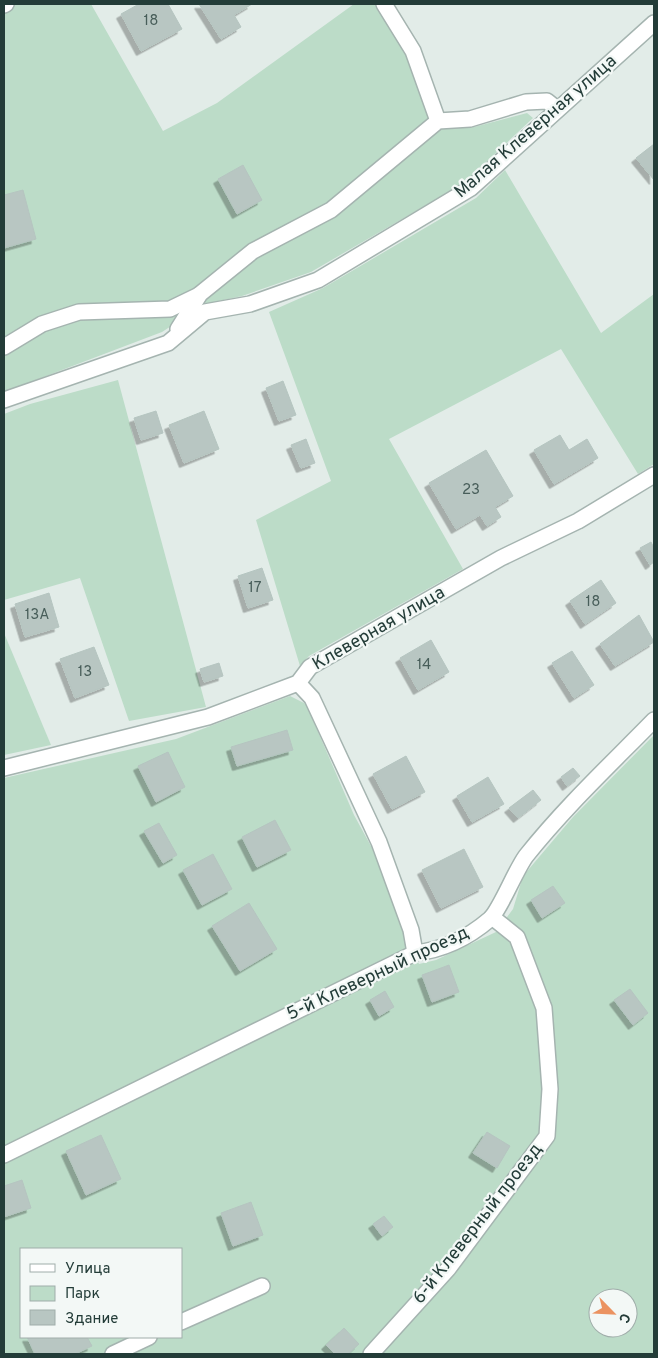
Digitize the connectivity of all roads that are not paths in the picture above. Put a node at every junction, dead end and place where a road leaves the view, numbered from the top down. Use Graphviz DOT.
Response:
graph roads {
  1 [pos="384,4"];
  2 [pos="654,23"];
  3 [pos="557,109"];
  4 [pos="438,121"];
  5 [pos="200,294"];
  6 [pos="168,343"];
  7 [pos="4,347"];
  8 [pos="4,400"];
  9 [pos="654,476"];
  10 [pos="298,683"];
  11 [pos="654,720"];
  12 [pos="4,768"];
  13 [pos="492,917"];
  14 [pos="415,953"];
  15 [pos="4,1154"];
  16 [pos="262,1286"];
  17 [pos="182,1322"];
  18 [pos="147,1338"];
  19 [pos="113,1354"];
  20 [pos="371,1354"];
  1 -- 4 [label="street"];
  2 -- 3 [label="street, Малая Клеверная улица"];
  3 -- 4 [label="street"];
  3 -- 6 [label="street, Малая Клеверная улица"];
  4 -- 5 [label="street"];
  5 -- 6 [label="street"];
  5 -- 7 [label="street"];
  6 -- 8 [label="street, Малая Клеверная улица"];
  9 -- 10 [label="street, Клеверная улица"];
  10 -- 12 [label="street, Клеверная улица"];
  10 -- 14 [label="street"];
  11 -- 13 [label="street, 5-й Клеверный проезд"];
  13 -- 14 [label="street, 5-й Клеверный проезд"];
  13 -- 20 [label="street, 6-й Клеверный проезд"];
  14 -- 15 [label="street, 5-й Клеверный проезд"];
  16 -- 17 [label="street"];
  18 -- 19 [label="street"];
}
